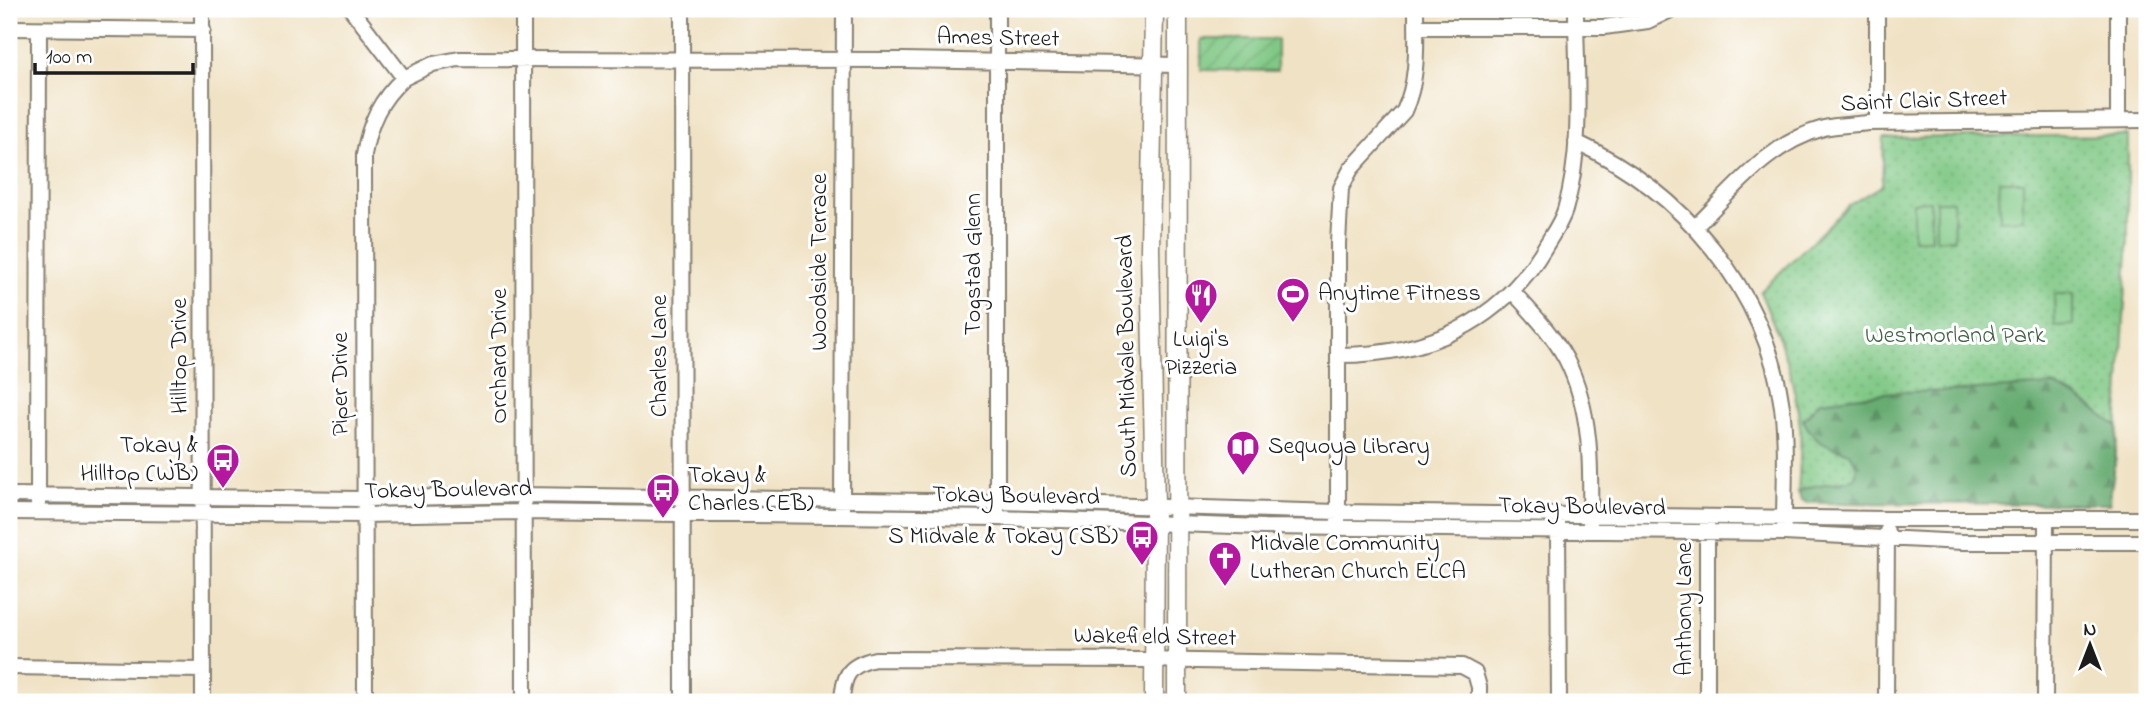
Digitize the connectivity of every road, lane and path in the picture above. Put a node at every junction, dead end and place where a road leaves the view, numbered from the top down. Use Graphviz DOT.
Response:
graph roads {
  1 [pos="202,9"];
  2 [pos="351,9"];
  3 [pos="523,9"];
  4 [pos="682,9"];
  5 [pos="844,9"];
  6 [pos="997,9"];
  7 [pos="1154,9"];
  8 [pos="1178,9"];
  9 [pos="1416,9"];
  10 [pos="1576,9"];
  11 [pos="1673,9"];
  12 [pos="1877,9"];
  13 [pos="2118,9"];
  14 [pos="2128,9"];
  15 [pos="1416,27"];
  16 [pos="1576,27"];
  17 [pos="9,29"];
  18 [pos="39,30"];
  19 [pos="202,30"];
  20 [pos="522,59"];
  21 [pos="682,60"];
  22 [pos="844,60"];
  23 [pos="997,62"];
  24 [pos="1154,64"];
  25 [pos="1178,65"];
  26 [pos="404,78"];
  27 [pos="2123,120"];
  28 [pos="2147,120"];
  29 [pos="1877,123"];
  30 [pos="1576,142"];
  31 [pos="1696,226"];
  32 [pos="1150,249"];
  33 [pos="1512,291"];
  34 [pos="1177,348"];
  35 [pos="1339,355"];
  36 [pos="9,495"];
  37 [pos="38,495"];
  38 [pos="523,495"];
  39 [pos="203,496"];
  40 [pos="682,497"];
  41 [pos="364,499"];
  42 [pos="842,500"];
  43 [pos="997,502"];
  44 [pos="9,512"];
  45 [pos="38,512"];
  46 [pos="523,512"];
  47 [pos="1338,512"];
  48 [pos="683,514"];
  49 [pos="1155,514"];
  50 [pos="1559,514"];
  51 [pos="1591,514"];
  52 [pos="203,515"];
  53 [pos="364,515"];
  54 [pos="1179,515"];
  55 [pos="842,516"];
  56 [pos="1707,516"];
  57 [pos="1784,517"];
  58 [pos="997,518"];
  59 [pos="1887,519"];
  60 [pos="2147,519"];
  61 [pos="2046,520"];
  62 [pos="1338,528"];
  63 [pos="1590,530"];
  64 [pos="1558,531"];
  65 [pos="1707,533"];
  66 [pos="1784,533"];
  67 [pos="1887,539"];
  68 [pos="2046,542"];
  69 [pos="2147,542"];
  70 [pos="1154,660"];
  71 [pos="1177,661"];
  72 [pos="9,667"];
  73 [pos="203,670"];
  74 [pos="203,702"];
  75 [pos="365,702"];
  76 [pos="524,702"];
  77 [pos="683,702"];
  78 [pos="842,702"];
  79 [pos="1154,702"];
  80 [pos="1177,702"];
  81 [pos="1479,702"];
  82 [pos="1559,702"];
  83 [pos="1707,702"];
  84 [pos="1886,702"];
  85 [pos="2045,702"];
  1 -- 19 [label="street, Hilltop Drive"];
  2 -- 26 [label="street"];
  3 -- 20 [label="street, Orchard Drive"];
  4 -- 21 [label="street, Charles Lane"];
  5 -- 22 [label="street, Woodside Terrace"];
  6 -- 23 [label="street, Togstad Glenn"];
  7 -- 24 [label="main road, South Midvale Boulevard"];
  8 -- 25 [label="main road, South Midvale Boulevard"];
  9 -- 15 [label="street"];
  10 -- 16 [label="street"];
  11 -- 16 [label="street"];
  12 -- 29 [label="street"];
  13 -- 27 [label="street"];
  14 -- 27 [label="street"];
  15 -- 16 [label="street"];
  15 -- 35 [label="street"];
  16 -- 30 [label="street"];
  17 -- 18 [label="street"];
  18 -- 19 [label="street"];
  18 -- 37 [label="street"];
  19 -- 39 [label="street, Hilltop Drive"];
  20 -- 21 [label="street, Ames Street"];
  20 -- 26 [label="street, Ames Street"];
  20 -- 38 [label="street, Orchard Drive"];
  21 -- 22 [label="street, Ames Street"];
  21 -- 40 [label="street, Charles Lane"];
  22 -- 23 [label="street, Ames Street"];
  22 -- 42 [label="street, Woodside Terrace"];
  23 -- 24 [label="street, Ames Street"];
  23 -- 43 [label="street, Togstad Glenn"];
  24 -- 25 [label="street, Ames Street"];
  24 -- 32 [label="main road, South Midvale Boulevard"];
  25 -- 34 [label="main road, South Midvale Boulevard"];
  26 -- 41 [label="street, Piper Drive"];
  27 -- 28 [label="street, Saint Clair Street"];
  27 -- 29 [label="street, Saint Clair Street"];
  29 -- 31 [label="street, Saint Clair Street"];
  30 -- 31 [label="street"];
  30 -- 33 [label="street"];
  31 -- 57 [label="street"];
  32 -- 34 [label="main road"];
  32 -- 49 [label="main road, South Midvale Boulevard"];
  33 -- 35 [label="street"];
  33 -- 51 [label="street"];
  34 -- 54 [label="main road, South Midvale Boulevard"];
  35 -- 47 [label="street"];
  36 -- 37 [label="street, Tokay Boulevard"];
  37 -- 39 [label="street, Tokay Boulevard"];
  37 -- 45 [label="street"];
  38 -- 40 [label="street, Tokay Boulevard"];
  38 -- 41 [label="street, Tokay Boulevard"];
  38 -- 46 [label="street, Orchard Drive"];
  39 -- 41 [label="street, Tokay Boulevard"];
  39 -- 52 [label="street, Hilltop Drive"];
  40 -- 42 [label="street, Tokay Boulevard"];
  40 -- 48 [label="street, Charles Lane"];
  41 -- 53 [label="street, Piper Drive"];
  42 -- 43 [label="street, Tokay Boulevard"];
  42 -- 55 [label="street, Woodside Terrace"];
  43 -- 49 [label="street, Tokay Boulevard"];
  43 -- 58 [label="street, Togstad Glenn"];
  44 -- 45 [label="street, Tokay Boulevard"];
  45 -- 52 [label="street, Tokay Boulevard"];
  46 -- 48 [label="street, Tokay Boulevard"];
  46 -- 53 [label="street, Tokay Boulevard"];
  46 -- 76 [label="street, Orchard Drive"];
  47 -- 50 [label="street, Tokay Boulevard"];
  47 -- 54 [label="street, Tokay Boulevard"];
  47 -- 62 [label="street"];
  48 -- 55 [label="street, Tokay Boulevard"];
  48 -- 77 [label="street, Charles Lane"];
  49 -- 54 [label="street, Tokay Boulevard"];
  49 -- 58 [label="street, Tokay Boulevard"];
  49 -- 70 [label="main road, South Midvale Boulevard"];
  50 -- 51 [label="street, Tokay Boulevard"];
  50 -- 64 [label="street"];
  51 -- 56 [label="street, Tokay Boulevard"];
  51 -- 63 [label="street"];
  52 -- 53 [label="street, Tokay Boulevard"];
  52 -- 73 [label="street, Hilltop Drive"];
  53 -- 75 [label="street, Piper Drive"];
  54 -- 62 [label="street, Tokay Boulevard"];
  54 -- 71 [label="main road, South Midvale Boulevard"];
  55 -- 58 [label="street, Tokay Boulevard"];
  56 -- 57 [label="street, Tokay Boulevard"];
  56 -- 65 [label="street, Anthony Lane"];
  57 -- 59 [label="street, Tokay Boulevard"];
  57 -- 66 [label="street"];
  59 -- 61 [label="street, Tokay Boulevard"];
  59 -- 67 [label="street"];
  60 -- 61 [label="street, Tokay Boulevard"];
  61 -- 68 [label="street"];
  62 -- 64 [label="street, Tokay Boulevard"];
  63 -- 64 [label="street, Tokay Boulevard"];
  63 -- 65 [label="street, Tokay Boulevard"];
  64 -- 82 [label="street"];
  65 -- 66 [label="street, Tokay Boulevard"];
  65 -- 83 [label="street, Anthony Lane"];
  66 -- 67 [label="street, Tokay Boulevard"];
  67 -- 68 [label="street, Tokay Boulevard"];
  67 -- 84 [label="street"];
  68 -- 69 [label="street, Tokay Boulevard"];
  68 -- 85 [label="street"];
  70 -- 71 [label="street, Wakefield Street"];
  70 -- 78 [label="street, Wakefield Street"];
  70 -- 79 [label="main road, South Midvale Boulevard"];
  71 -- 80 [label="main road, South Midvale Boulevard"];
  71 -- 81 [label="street, Wakefield Street"];
  72 -- 73 [label="street"];
  73 -- 74 [label="street, Hilltop Drive"];
}
